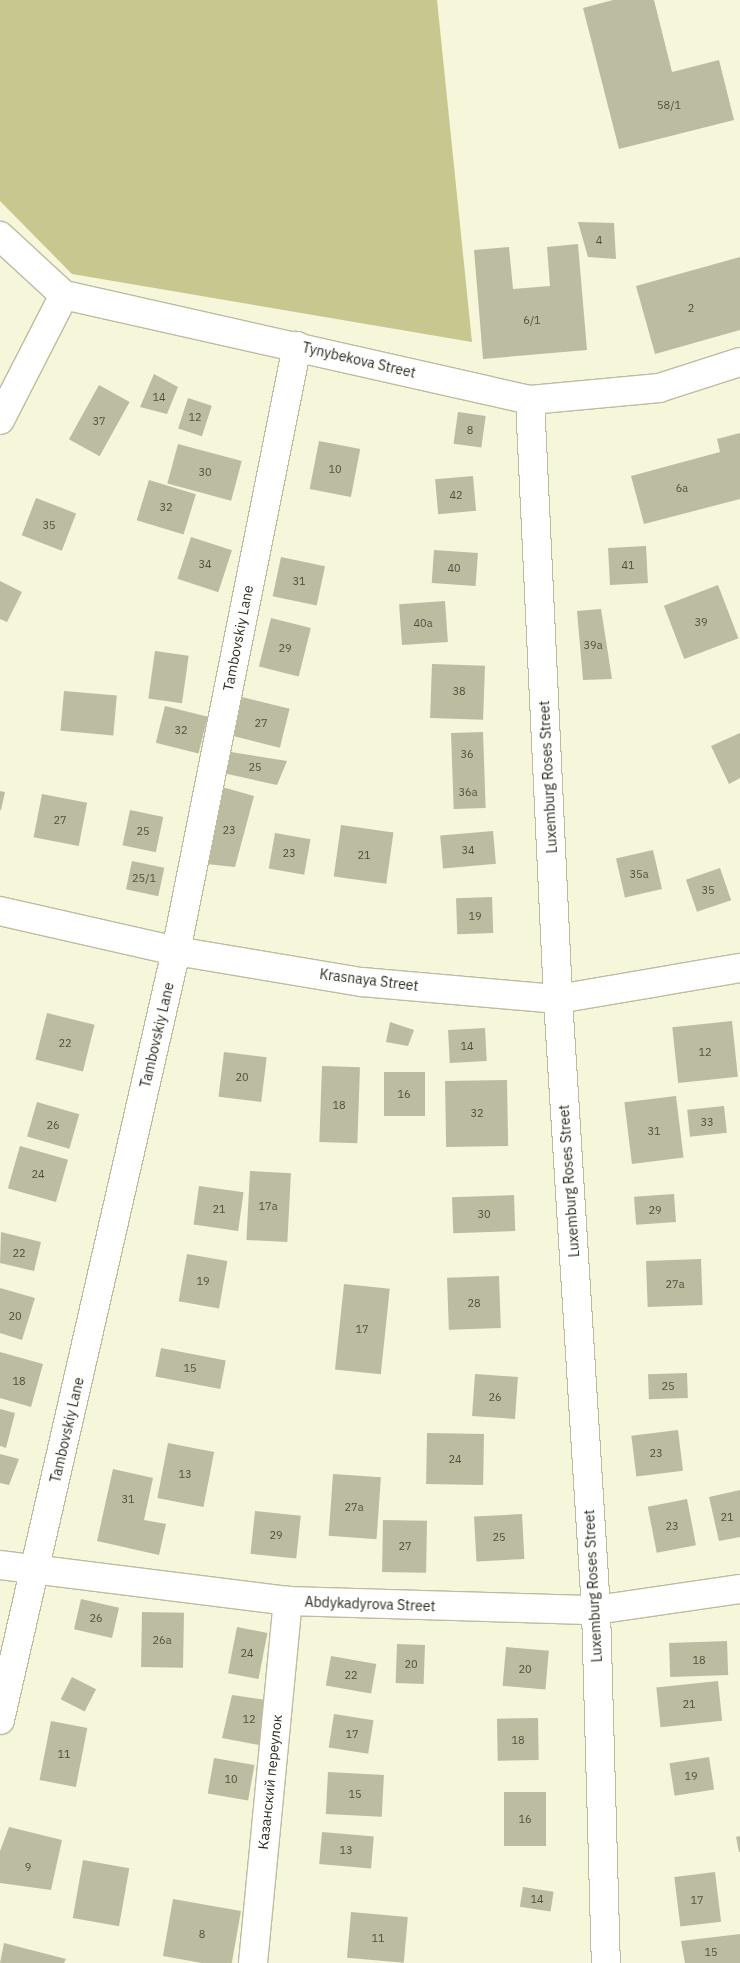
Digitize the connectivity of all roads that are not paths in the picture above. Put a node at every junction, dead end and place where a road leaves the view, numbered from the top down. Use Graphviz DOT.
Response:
graph roads {
  1 [pos="0,236"];
  2 [pos="64,295"];
  3 [pos="297,346"];
  4 [pos="740,362"];
  5 [pos="530,400"];
  6 [pos="0,420"];
  7 [pos="0,911"];
  8 [pos="176,951"];
  9 [pos="740,968"];
  10 [pos="558,1000"];
  11 [pos="0,1565"];
  12 [pos="35,1569"];
  13 [pos="740,1589"];
  14 [pos="288,1601"];
  15 [pos="596,1610"];
  16 [pos="0,1720"];
  17 [pos="253,1963"];
  18 [pos="606,1963"];
  1 -- 2 [label="street"];
  2 -- 3 [label="street, Tynybekova Street"];
  2 -- 6 [label="street"];
  3 -- 5 [label="street, Tynybekova Street"];
  3 -- 8 [label="street, Tambovskiy Lane"];
  4 -- 5 [label="street, Tynybekova Street"];
  5 -- 10 [label="street, Luxemburg Roses Street"];
  7 -- 8 [label="street, Krasnaya Street"];
  8 -- 10 [label="street, Krasnaya Street"];
  8 -- 12 [label="street, Tambovskiy Lane"];
  9 -- 10 [label="street, Krasnaya Street"];
  10 -- 15 [label="street, Luxemburg Roses Street"];
  11 -- 12 [label="street, Abdykadyrova Street"];
  12 -- 14 [label="street, Abdykadyrova Street"];
  12 -- 16 [label="street, Tambovskiy Lane"];
  13 -- 15 [label="street, Abdykadyrova Street"];
  14 -- 15 [label="street, Abdykadyrova Street"];
  14 -- 17 [label="street, Казанский переулок"];
  15 -- 18 [label="street, Luxemburg Roses Street"];
}
